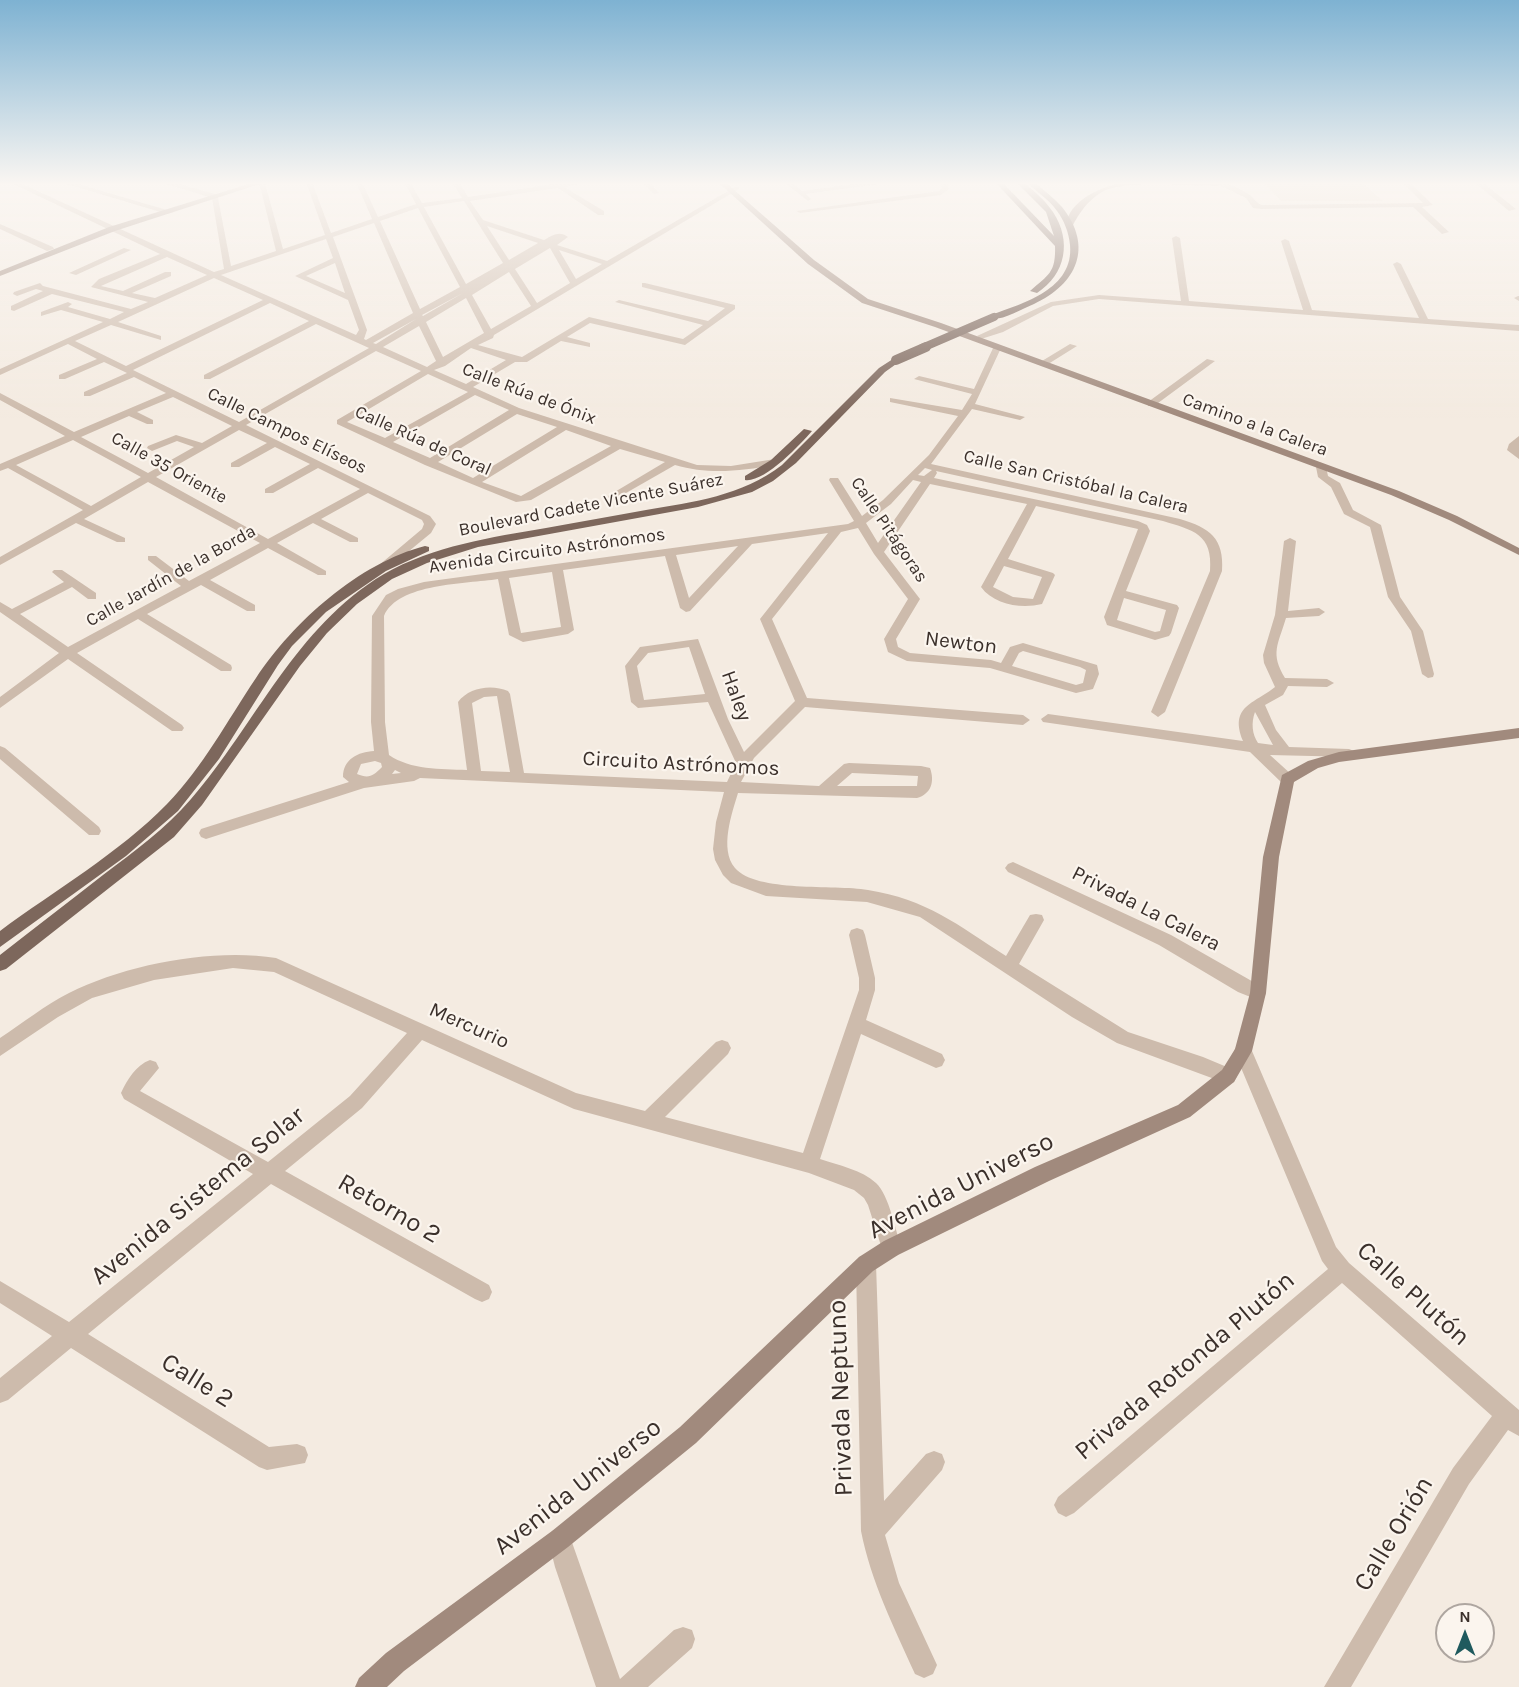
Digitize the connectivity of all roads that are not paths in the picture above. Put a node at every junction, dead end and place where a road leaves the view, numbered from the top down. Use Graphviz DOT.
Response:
graph roads {
  1 [pos="21,261"];
  2 [pos="31,261"];
  3 [pos="99,261"];
  4 [pos="151,261"];
  5 [pos="182,261"];
  6 [pos="226,261"];
  7 [pos="255,261"];
  8 [pos="332,261"];
  9 [pos="337,261"];
  10 [pos="394,261"];
  11 [pos="448,261"];
  12 [pos="504,261"];
  13 [pos="519,261"];
  14 [pos="560,261"];
  15 [pos="598,261"];
  16 [pos="613,261"];
  17 [pos="817,261"];
  18 [pos="1059,261"];
  19 [pos="1073,261"];
  20 [pos="1179,261"];
  21 [pos="1291,261"];
  22 [pos="608,264"];
  23 [pos="1397,264"];
  24 [pos="508,267"];
  25 [pos="0,269"];
  26 [pos="228,270"];
  27 [pos="0,274"];
  28 [pos="168,274"];
  29 [pos="213,274"];
  30 [pos="99,284"];
  31 [pos="575,284"];
  32 [pos="645,285"];
  33 [pos="53,290"];
  34 [pos="465,291"];
  35 [pos="16,294"];
  36 [pos="124,294"];
  37 [pos="352,299"];
  38 [pos="270,300"];
  39 [pos="155,301"];
  40 [pos="619,302"];
  41 [pos="1185,303"];
  42 [pos="14,308"];
  43 [pos="536,308"];
  44 [pos="132,312"];
  45 [pos="1308,312"];
  46 [pos="45,314"];
  47 [pos="419,318"];
  48 [pos="111,321"];
  49 [pos="315,321"];
  50 [pos="1425,321"];
  51 [pos="711,324"];
  52 [pos="1519,328"];
  53 [pos="489,336"];
  54 [pos="158,338"];
  55 [pos="558,338"];
  56 [pos="978,338"];
  57 [pos="68,341"];
  58 [pos="367,343"];
  59 [pos="587,345"];
  60 [pos="473,346"];
  61 [pos="1073,346"];
  62 [pos="997,348"];
  63 [pos="104,359"];
  64 [pos="513,359"];
  65 [pos="891,359"];
  66 [pos="1210,361"];
  67 [pos="442,364"];
  68 [pos="1042,364"];
  69 [pos="0,372"];
  70 [pos="130,372"];
  71 [pos="429,372"];
  72 [pos="61,377"];
  73 [pos="207,377"];
  74 [pos="919,379"];
  75 [pos="470,390"];
  76 [pos="977,392"];
  77 [pos="87,394"];
  78 [pos="171,394"];
  79 [pos="0,396"];
  80 [pos="893,400"];
  81 [pos="1151,404"];
  82 [pos="966,409"];
  83 [pos="516,410"];
  84 [pos="131,413"];
  85 [pos="1020,417"];
  86 [pos="237,426"];
  87 [pos="565,427"];
  88 [pos="139,428"];
  89 [pos="75,437"];
  90 [pos="1519,439"];
  91 [pos="384,443"];
  92 [pos="274,444"];
  93 [pos="618,445"];
  94 [pos="202,446"];
  95 [pos="152,448"];
  96 [pos="1519,456"];
  97 [pos="222,460"];
  98 [pos="673,462"];
  99 [pos="775,462"];
  100 [pos="429,463"];
  101 [pos="316,465"];
  102 [pos="4,466"];
  103 [pos="930,467"];
  104 [pos="1321,467"];
  105 [pos="148,477"];
  106 [pos="834,480"];
  107 [pos="474,482"];
  108 [pos="366,489"];
  109 [pos="268,491"];
  110 [pos="612,498"];
  111 [pos="1033,502"];
  112 [pos="90,510"];
  113 [pos="75,519"];
  114 [pos="313,519"];
  115 [pos="861,522"];
  116 [pos="837,530"];
  117 [pos="121,540"];
  118 [pos="354,540"];
  119 [pos="1290,541"];
  120 [pos="748,542"];
  121 [pos="268,543"];
  122 [pos="669,552"];
  123 [pos="878,552"];
  124 [pos="1519,552"];
  125 [pos="152,558"];
  126 [pos="1001,561"];
  127 [pos="0,562"];
  128 [pos="382,568"];
  129 [pos="556,568"];
  130 [pos="58,572"];
  131 [pos="322,573"];
  132 [pos="503,576"];
  133 [pos="202,580"];
  134 [pos="72,582"];
  135 [pos="189,587"];
  136 [pos="1120,593"];
  137 [pos="92,596"];
  138 [pos="914,599"];
  139 [pos="0,606"];
  140 [pos="251,608"];
  141 [pos="1319,612"];
  142 [pos="12,614"];
  143 [pos="138,614"];
  144 [pos="1281,615"];
  145 [pos="67,653"];
  146 [pos="226,668"];
  147 [pos="1005,668"];
  148 [pos="1428,674"];
  149 [pos="1281,682"];
  150 [pos="1327,683"];
  151 [pos="714,697"];
  152 [pos="802,702"];
  153 [pos="1258,703"];
  154 [pos="0,704"];
  155 [pos="1158,712"];
  156 [pos="1048,718"];
  157 [pos="1023,720"];
  158 [pos="378,722"];
  159 [pos="177,728"];
  160 [pos="1519,733"];
  161 [pos="1253,748"];
  162 [pos="0,751"];
  163 [pos="1285,752"];
  164 [pos="1348,754"];
  165 [pos="386,760"];
  166 [pos="743,763"];
  167 [pos="353,765"];
  168 [pos="438,774"];
  169 [pos="475,776"];
  170 [pos="518,778"];
  171 [pos="1287,779"];
  172 [pos="371,782"];
  173 [pos="732,787"];
  174 [pos="822,791"];
  175 [pos="305,801"];
  176 [pos="94,831"];
  177 [pos="206,833"];
  178 [pos="1013,868"];
  179 [pos="1036,920"];
  180 [pos="857,935"];
  181 [pos="0,940"];
  182 [pos="0,964"];
  183 [pos="1009,966"];
  184 [pos="1258,993"];
  185 [pos="856,1024"];
  186 [pos="420,1030"];
  187 [pos="0,1048"];
  188 [pos="722,1048"];
  189 [pos="1244,1051"];
  190 [pos="936,1060"];
  191 [pos="150,1068"];
  192 [pos="1228,1076"];
  193 [pos="648,1121"];
  194 [pos="809,1164"];
  195 [pos="270,1172"];
  196 [pos="891,1248"];
  197 [pos="866,1264"];
  198 [pos="1342,1270"];
  199 [pos="0,1291"];
  200 [pos="482,1292"];
  201 [pos="70,1335"];
  202 [pos="0,1392"];
  203 [pos="1513,1420"];
  204 [pos="297,1455"];
  205 [pos="934,1462"];
  206 [pos="1065,1505"];
  207 [pos="873,1531"];
  208 [pos="560,1539"];
  209 [pos="683,1639"];
  210 [pos="924,1665"];
  211 [pos="368,1687"];
  212 [pos="610,1687"];
  213 [pos="629,1687"];
  214 [pos="1337,1687"];
  1 -- 25 [label="street"];
  2 -- 27 [label="street"];
  3 -- 30 [label="street"];
  4 -- 30 [label="street"];
  5 -- 29 [label="street, Calle Rúa de Ónix"];
  6 -- 26 [label="street"];
  7 -- 26 [label="street"];
  8 -- 37 [label="street"];
  9 -- 37 [label="street"];
  10 -- 47 [label="street"];
  11 -- 34 [label="street"];
  12 -- 24 [label="street"];
  13 -- 24 [label="street"];
  14 -- 31 [label="street"];
  15 -- 22 [label="street"];
  16 -- 22 [label="street"];
  17 -- 56 [label="street, Camino a la Calera"];
  18 -- 65 [label="main road, Boulevard Cadete Vicente Suárez"];
  19 -- 65 [label="main road, Boulevard Cadete Vicente Suárez, bridge"];
  20 -- 41 [label="street"];
  21 -- 45 [label="street"];
  22 -- 31 [label="street"];
  23 -- 50 [label="street"];
  24 -- 34 [label="street"];
  24 -- 43 [label="street"];
  26 -- 29 [label="street"];
  28 -- 36 [label="street"];
  29 -- 38 [label="street, Calle Rúa de Ónix"];
  29 -- 39 [label="street"];
  30 -- 36 [label="street"];
  31 -- 43 [label="street"];
  32 -- 51 [label="street"];
  33 -- 35 [label="street"];
  33 -- 42 [label="street"];
  33 -- 44 [label="street"];
  34 -- 47 [label="street"];
  34 -- 53 [label="street"];
  36 -- 39 [label="street"];
  37 -- 58 [label="street"];
  38 -- 49 [label="street, Calle Rúa de Ónix"];
  38 -- 70 [label="street"];
  39 -- 44 [label="street"];
  40 -- 51 [label="street"];
  41 -- 45 [label="street"];
  41 -- 56 [label="street"];
  43 -- 53 [label="street"];
  44 -- 48 [label="street"];
  45 -- 50 [label="street"];
  46 -- 48 [label="street"];
  47 -- 58 [label="street"];
  47 -- 67 [label="street"];
  48 -- 54 [label="street"];
  48 -- 57 [label="street"];
  49 -- 58 [label="street, Calle Rúa de Ónix"];
  49 -- 73 [label="street"];
  50 -- 52 [label="street"];
  51 -- 55 [label="street"];
  53 -- 60 [label="street"];
  55 -- 59 [label="street"];
  55 -- 64 [label="street"];
  56 -- 62 [label="street, Camino a la Calera"];
  57 -- 63 [label="street, Calle Campos Elíseos"];
  57 -- 69 [label="street"];
  58 -- 71 [label="street, Calle Rúa de Ónix"];
  58 -- 86 [label="street"];
  60 -- 64 [label="street"];
  60 -- 67 [label="street"];
  61 -- 68 [label="street"];
  62 -- 68 [label="street, Camino a la Calera"];
  62 -- 76 [label="street"];
  63 -- 70 [label="street, Calle Campos Elíseos"];
  63 -- 72 [label="street"];
  64 -- 75 [label="street"];
  65 -- 99 [label="main road, Boulevard Cadete Vicente Suárez"];
  65 -- 182 [label="main road, Boulevard Cadete Vicente Suárez"];
  66 -- 81 [label="street"];
  67 -- 71 [label="street"];
  68 -- 81 [label="street, Camino a la Calera"];
  70 -- 77 [label="street"];
  70 -- 78 [label="street, Calle Campos Elíseos"];
  71 -- 75 [label="street, Calle Rúa de Ónix"];
  71 -- 91 [label="street, Calle Rúa de Coral"];
  74 -- 76 [label="street"];
  75 -- 83 [label="street, Calle Rúa de Ónix"];
  75 -- 91 [label="street"];
  76 -- 82 [label="street"];
  78 -- 84 [label="street"];
  78 -- 86 [label="street, Calle Campos Elíseos"];
  79 -- 89 [label="street, Calle 35 Oriente"];
  80 -- 82 [label="street"];
  81 -- 104 [label="street, Camino a la Calera"];
  82 -- 85 [label="street"];
  82 -- 103 [label="street"];
  83 -- 87 [label="street, Calle Rúa de Ónix"];
  83 -- 100 [label="street"];
  84 -- 88 [label="street"];
  84 -- 89 [label="street"];
  86 -- 92 [label="street, Calle Campos Elíseos"];
  86 -- 94 [label="street"];
  87 -- 93 [label="street, Calle Rúa de Ónix"];
  87 -- 107 [label="street"];
  89 -- 102 [label="street"];
  89 -- 105 [label="street, Calle 35 Oriente"];
  90 -- 96 [label="street"];
  91 -- 100 [label="street, Calle Rúa de Coral"];
  92 -- 97 [label="street"];
  92 -- 101 [label="street, Calle Campos Elíseos"];
  93 -- 98 [label="street, Calle Rúa de Ónix"];
  93 -- 107 [label="street, Calle Rúa de Coral"];
  94 -- 95 [label="street"];
  94 -- 105 [label="street"];
  98 -- 99 [label="street, Calle Rúa de Ónix"];
  98 -- 110 [label="street"];
  99 -- 128 [label="main road, Boulevard Cadete Vicente Suárez"];
  100 -- 107 [label="street, Calle Rúa de Coral"];
  101 -- 108 [label="street, Calle Campos Elíseos"];
  101 -- 109 [label="street"];
  102 -- 112 [label="street"];
  103 -- 111 [label="street"];
  103 -- 115 [label="street, Avenida Circuito Astrónomos"];
  103 -- 123 [label="street"];
  103 -- 155 [label="street, Calle San Cristóbal la Calera"];
  104 -- 124 [label="street, Camino a la Calera"];
  104 -- 148 [label="street"];
  105 -- 112 [label="street"];
  105 -- 121 [label="street, Calle 35 Oriente"];
  106 -- 115 [label="street, Calle Pitágoras"];
  108 -- 114 [label="street, Calle Jardín de la Borda"];
  108 -- 128 [label="street, Calle Campos Elíseos"];
  111 -- 126 [label="street"];
  111 -- 136 [label="street"];
  112 -- 113 [label="street"];
  113 -- 117 [label="street"];
  113 -- 127 [label="street"];
  114 -- 118 [label="street"];
  114 -- 121 [label="street, Calle Jardín de la Borda"];
  115 -- 116 [label="street, Avenida Circuito Astrónomos"];
  115 -- 123 [label="street, Calle Pitágoras"];
  116 -- 120 [label="street, Avenida Circuito Astrónomos"];
  116 -- 152 [label="street"];
  119 -- 144 [label="street"];
  120 -- 122 [label="street, Avenida Circuito Astrónomos"];
  120 -- 122 [label="street"];
  121 -- 131 [label="street, Calle 35 Oriente"];
  121 -- 133 [label="street, Calle Jardín de la Borda"];
  122 -- 129 [label="street, Avenida Circuito Astrónomos"];
  123 -- 138 [label="street, Calle Pitágoras"];
  125 -- 135 [label="street"];
  126 -- 126 [label="street"];
  128 -- 181 [label="main road, Boulevard Cadete Vicente Suárez"];
  129 -- 132 [label="street, Avenida Circuito Astrónomos"];
  129 -- 132 [label="street"];
  130 -- 134 [label="street"];
  132 -- 158 [label="street, Avenida Circuito Astrónomos"];
  133 -- 135 [label="street, Calle Jardín de la Borda"];
  133 -- 140 [label="street"];
  134 -- 137 [label="street"];
  134 -- 142 [label="street"];
  135 -- 143 [label="street, Calle Jardín de la Borda"];
  136 -- 136 [label="street"];
  138 -- 147 [label="street, Newton"];
  139 -- 142 [label="street"];
  141 -- 144 [label="street"];
  142 -- 145 [label="street"];
  143 -- 145 [label="street, Calle Jardín de la Borda"];
  143 -- 146 [label="street"];
  144 -- 149 [label="street"];
  145 -- 154 [label="street, Calle Jardín de la Borda"];
  145 -- 159 [label="street"];
  147 -- 147 [label="street, Newton"];
  149 -- 150 [label="street"];
  149 -- 153 [label="street"];
  151 -- 151 [label="street, Haley"];
  151 -- 166 [label="street, Haley"];
  152 -- 157 [label="street"];
  152 -- 166 [label="street"];
  153 -- 161 [label="street"];
  153 -- 163 [label="street"];
  156 -- 161 [label="street"];
  158 -- 165 [label="street, Avenida Circuito Astrónomos"];
  158 -- 167 [label="street, Avenida Circuito Astrónomos"];
  160 -- 164 [label="street"];
  161 -- 163 [label="street"];
  161 -- 171 [label="street"];
  162 -- 176 [label="street"];
  163 -- 164 [label="street"];
  164 -- 171 [label="street"];
  165 -- 167 [label="street"];
  165 -- 168 [label="street, Circuito Astrónomos"];
  165 -- 172 [label="street"];
  166 -- 173 [label="street"];
  167 -- 172 [label="street"];
  167 -- 175 [label="street, Circuito Astrónomos"];
  168 -- 169 [label="street, Circuito Astrónomos"];
  168 -- 172 [label="street, Circuito Astrónomos"];
  169 -- 170 [label="street, Circuito Astrónomos"];
  169 -- 170 [label="street"];
  170 -- 173 [label="street, Circuito Astrónomos"];
  171 -- 184 [label="street, Avenida Universo"];
  172 -- 175 [label="street, Circuito Astrónomos"];
  173 -- 174 [label="street, Circuito Astrónomos"];
  173 -- 183 [label="street"];
  174 -- 174 [label="street, Circuito Astrónomos"];
  175 -- 177 [label="street, Circuito Astrónomos"];
  178 -- 184 [label="street, Privada La Calera"];
  179 -- 183 [label="street"];
  180 -- 185 [label="street"];
  183 -- 192 [label="street"];
  184 -- 189 [label="street, Avenida Universo"];
  185 -- 190 [label="street"];
  185 -- 194 [label="street"];
  186 -- 187 [label="street, Mercurio"];
  186 -- 193 [label="street, Mercurio"];
  186 -- 195 [label="street, Avenida Sistema Solar"];
  188 -- 193 [label="street"];
  189 -- 192 [label="street, Avenida Universo"];
  189 -- 198 [label="street, Calle Plutón"];
  191 -- 195 [label="street, Retorno 2"];
  192 -- 196 [label="street, Avenida Universo"];
  193 -- 194 [label="street, Mercurio"];
  194 -- 196 [label="street, Mercurio"];
  195 -- 200 [label="street, Retorno 2"];
  195 -- 201 [label="street, Avenida Sistema Solar"];
  196 -- 197 [label="street, Avenida Universo"];
  197 -- 207 [label="street, Privada Neptuno"];
  197 -- 208 [label="street, Avenida Universo"];
  198 -- 203 [label="street, Calle Plutón"];
  198 -- 206 [label="street, Privada Rotonda Plutón"];
  199 -- 201 [label="street, Calle 2"];
  201 -- 202 [label="street, Avenida Sistema Solar"];
  201 -- 204 [label="street, Calle 2"];
  203 -- 214 [label="street, Calle Orión"];
  205 -- 207 [label="street"];
  207 -- 210 [label="street, Privada Neptuno"];
  208 -- 211 [label="street, Avenida Universo"];
  208 -- 212 [label="street"];
  209 -- 213 [label="street"];
}
